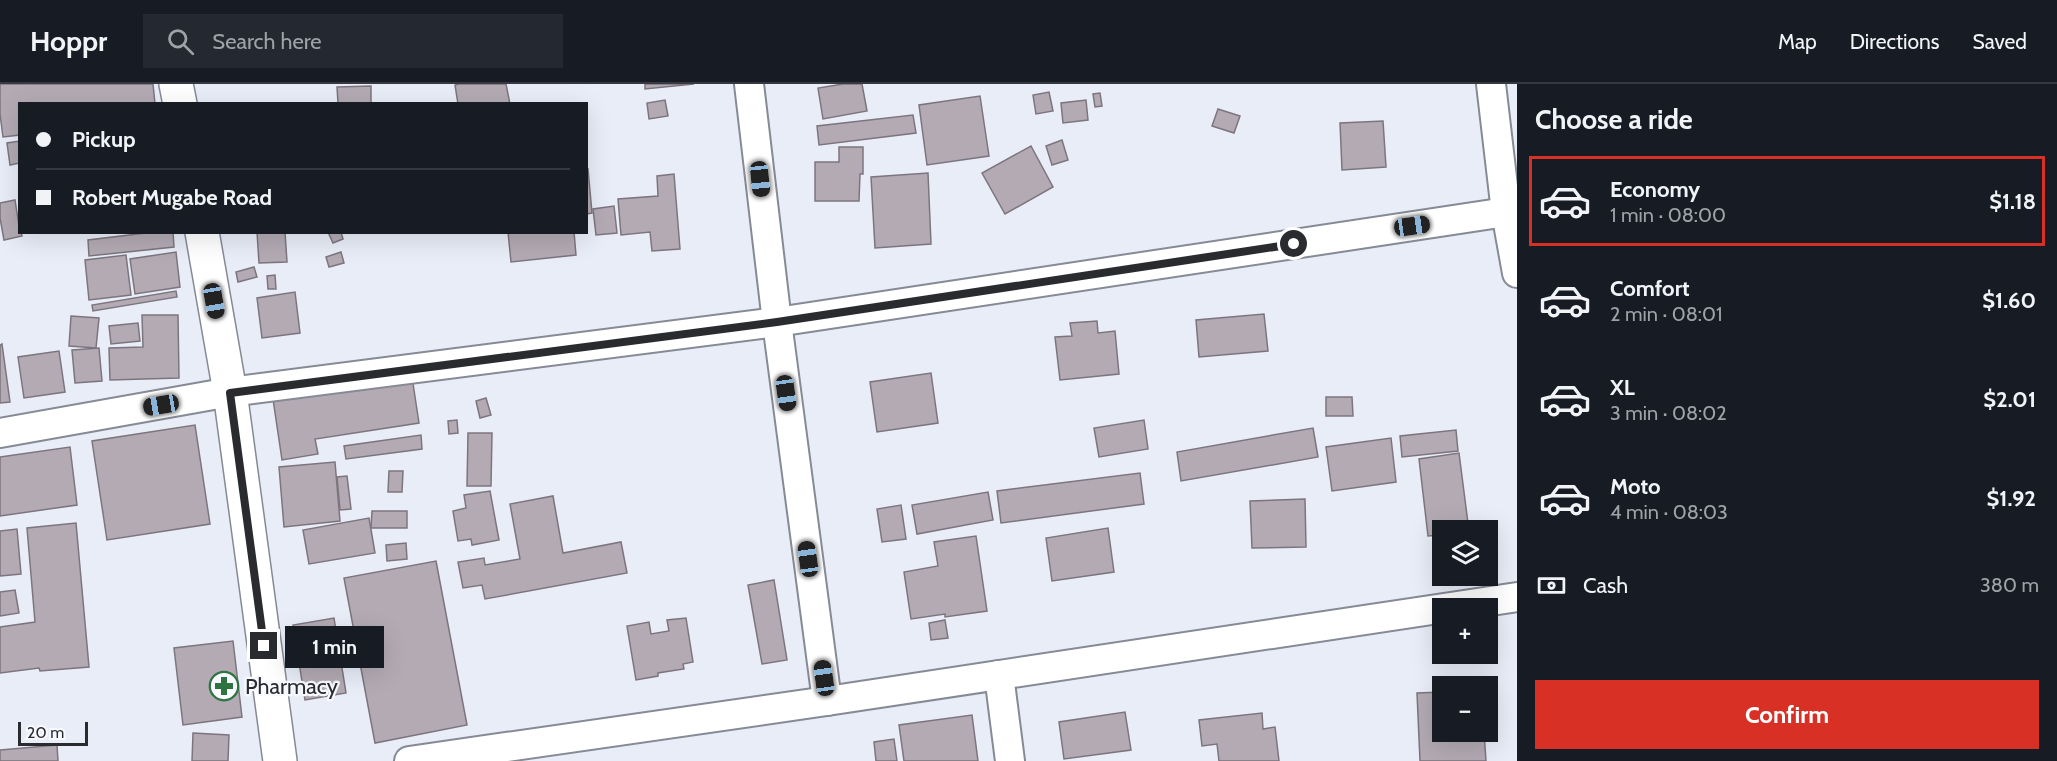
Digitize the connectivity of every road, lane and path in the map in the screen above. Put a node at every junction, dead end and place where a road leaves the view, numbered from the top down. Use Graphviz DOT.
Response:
graph roads {
  1 [pos="176,84"];
  2 [pos="749,84"];
  3 [pos="1491,84"];
  4 [pos="180,102"];
  5 [pos="1506,212"];
  6 [pos="202,234"];
  7 [pos="1517,273"];
  8 [pos="777,322"];
  9 [pos="230,393"];
  10 [pos="0,433"];
  11 [pos="1517,597"];
  12 [pos="999,675"];
  13 [pos="827,701"];
  14 [pos="280,761"];
  15 [pos="409,761"];
  16 [pos="1010,761"];
  1 -- 4 [label="street"];
  2 -- 8 [label="street"];
  3 -- 5 [label="street"];
  5 -- 7 [label="street"];
  5 -- 8 [label="street"];
  6 -- 9 [label="street"];
  8 -- 9 [label="street"];
  8 -- 13 [label="street"];
  9 -- 10 [label="street"];
  9 -- 14 [label="street"];
  11 -- 12 [label="street"];
  12 -- 13 [label="street"];
  12 -- 16 [label="street"];
  13 -- 15 [label="street"];
}
